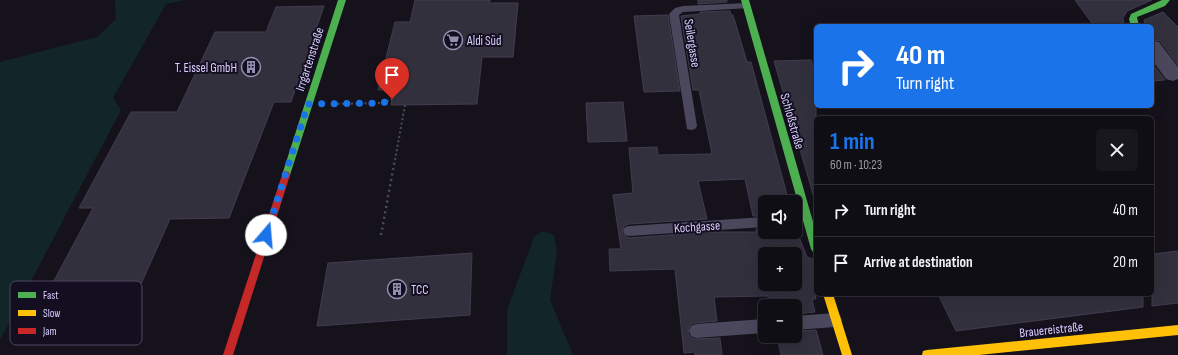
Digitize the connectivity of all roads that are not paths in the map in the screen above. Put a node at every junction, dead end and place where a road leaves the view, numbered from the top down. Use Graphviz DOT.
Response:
graph roads {
  1 [pos="342,0"];
  2 [pos="1166,0"];
  3 [pos="746,3"];
  4 [pos="1135,24"];
  5 [pos="1154,50"];
  6 [pos="1173,74"];
  7 [pos="691,126"];
  8 [pos="795,195"];
  9 [pos="802,221"];
  10 [pos="758,222"];
  11 [pos="629,230"];
  12 [pos="814,246"];
  13 [pos="829,296"];
  14 [pos="835,320"];
  15 [pos="802,322"];
  16 [pos="758,327"];
  17 [pos="1178,330"];
  18 [pos="696,331"];
  19 [pos="228,355"];
  20 [pos="847,355"];
  21 [pos="927,355"];
  1 -- 19 [label="street, Irrgartenstraße"];
  2 -- 4 [label="street"];
  3 -- 7 [label="lane, Seilergasse"];
  3 -- 8 [label="street, Schloßstraße"];
  5 -- 6 [label="street"];
  9 -- 12 [label="street, Schloßstraße"];
  10 -- 11 [label="lane, Kochgasse"];
  13 -- 14 [label="street"];
  14 -- 15 [label="lane"];
  14 -- 20 [label="street"];
  16 -- 18 [label="lane"];
  17 -- 21 [label="street, Brauereistraße"];
}
